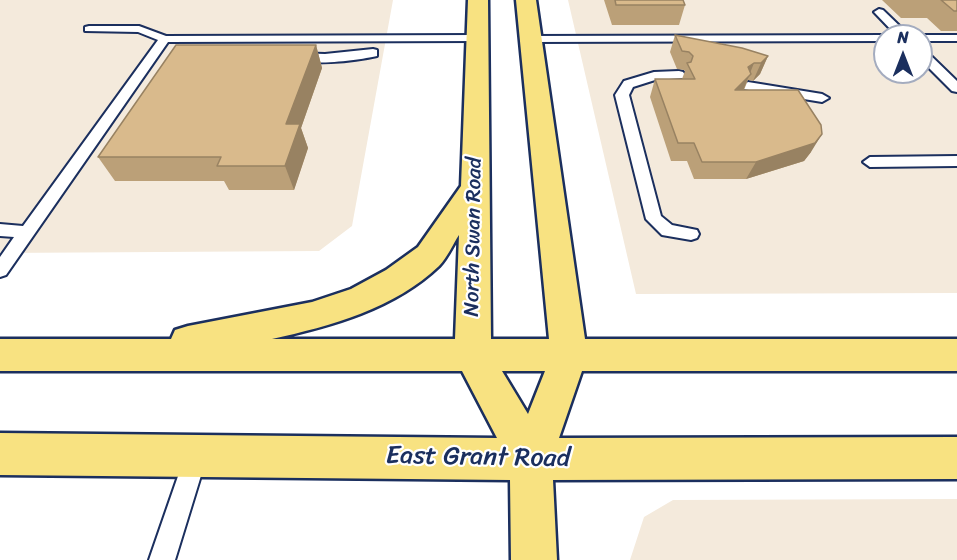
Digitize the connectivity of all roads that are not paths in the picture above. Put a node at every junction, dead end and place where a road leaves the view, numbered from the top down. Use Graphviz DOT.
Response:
graph roads {
  1 [pos="478,0"];
  2 [pos="526,0"];
  3 [pos="879,12"];
  4 [pos="892,24"];
  5 [pos="718,25"];
  6 [pos="89,29"];
  7 [pos="477,38"];
  8 [pos="726,38"];
  9 [pos="873,38"];
  10 [pos="933,38"];
  11 [pos="957,38"];
  12 [pos="165,39"];
  13 [pos="531,39"];
  14 [pos="373,53"];
  15 [pos="174,55"];
  16 [pos="283,59"];
  17 [pos="152,63"];
  18 [pos="933,65"];
  19 [pos="679,75"];
  20 [pos="748,86"];
  21 [pos="957,88"];
  22 [pos="822,98"];
  23 [pos="957,161"];
  24 [pos="870,162"];
  25 [pos="474,189"];
  26 [pos="0,230"];
  27 [pos="27,232"];
  28 [pos="691,234"];
  29 [pos="0,270"];
  30 [pos="0,355"];
  31 [pos="121,355"];
  32 [pos="473,355"];
  33 [pos="957,355"];
  34 [pos="569,356"];
  35 [pos="0,454"];
  36 [pos="196,456"];
  37 [pos="957,458"];
  38 [pos="531,459"];
  39 [pos="162,560"];
  40 [pos="534,560"];
  1 -- 7 [label="main road, North Swan Road"];
  2 -- 13 [label="main road, North Swan Road"];
  3 -- 4 [label="lane"];
  5 -- 8 [label="lane"];
  6 -- 12 [label="lane"];
  7 -- 12 [label="lane"];
  7 -- 25 [label="main road, North Swan Road"];
  8 -- 9 [label="lane"];
  8 -- 13 [label="lane"];
  10 -- 11 [label="lane"];
  12 -- 17 [label="lane"];
  13 -- 34 [label="main road, North Swan Road"];
  14 -- 16 [label="lane"];
  15 -- 17 [label="lane"];
  17 -- 27 [label="lane"];
  18 -- 21 [label="lane"];
  19 -- 28 [label="lane"];
  20 -- 22 [label="lane"];
  23 -- 24 [label="lane"];
  25 -- 31 [label="main road"];
  25 -- 32 [label="main road, North Swan Road"];
  26 -- 27 [label="lane"];
  27 -- 29 [label="lane"];
  30 -- 31 [label="main road"];
  31 -- 32 [label="main road"];
  32 -- 34 [label="main road"];
  32 -- 38 [label="main road, North Swan Road"];
  33 -- 34 [label="main road"];
  34 -- 38 [label="main road, North Swan Road"];
  35 -- 36 [label="main road, East Grant Road"];
  36 -- 38 [label="main road, East Grant Road"];
  36 -- 39 [label="lane"];
  37 -- 38 [label="main road, East Grant Road"];
  38 -- 40 [label="main road, North Swan Road"];
}
